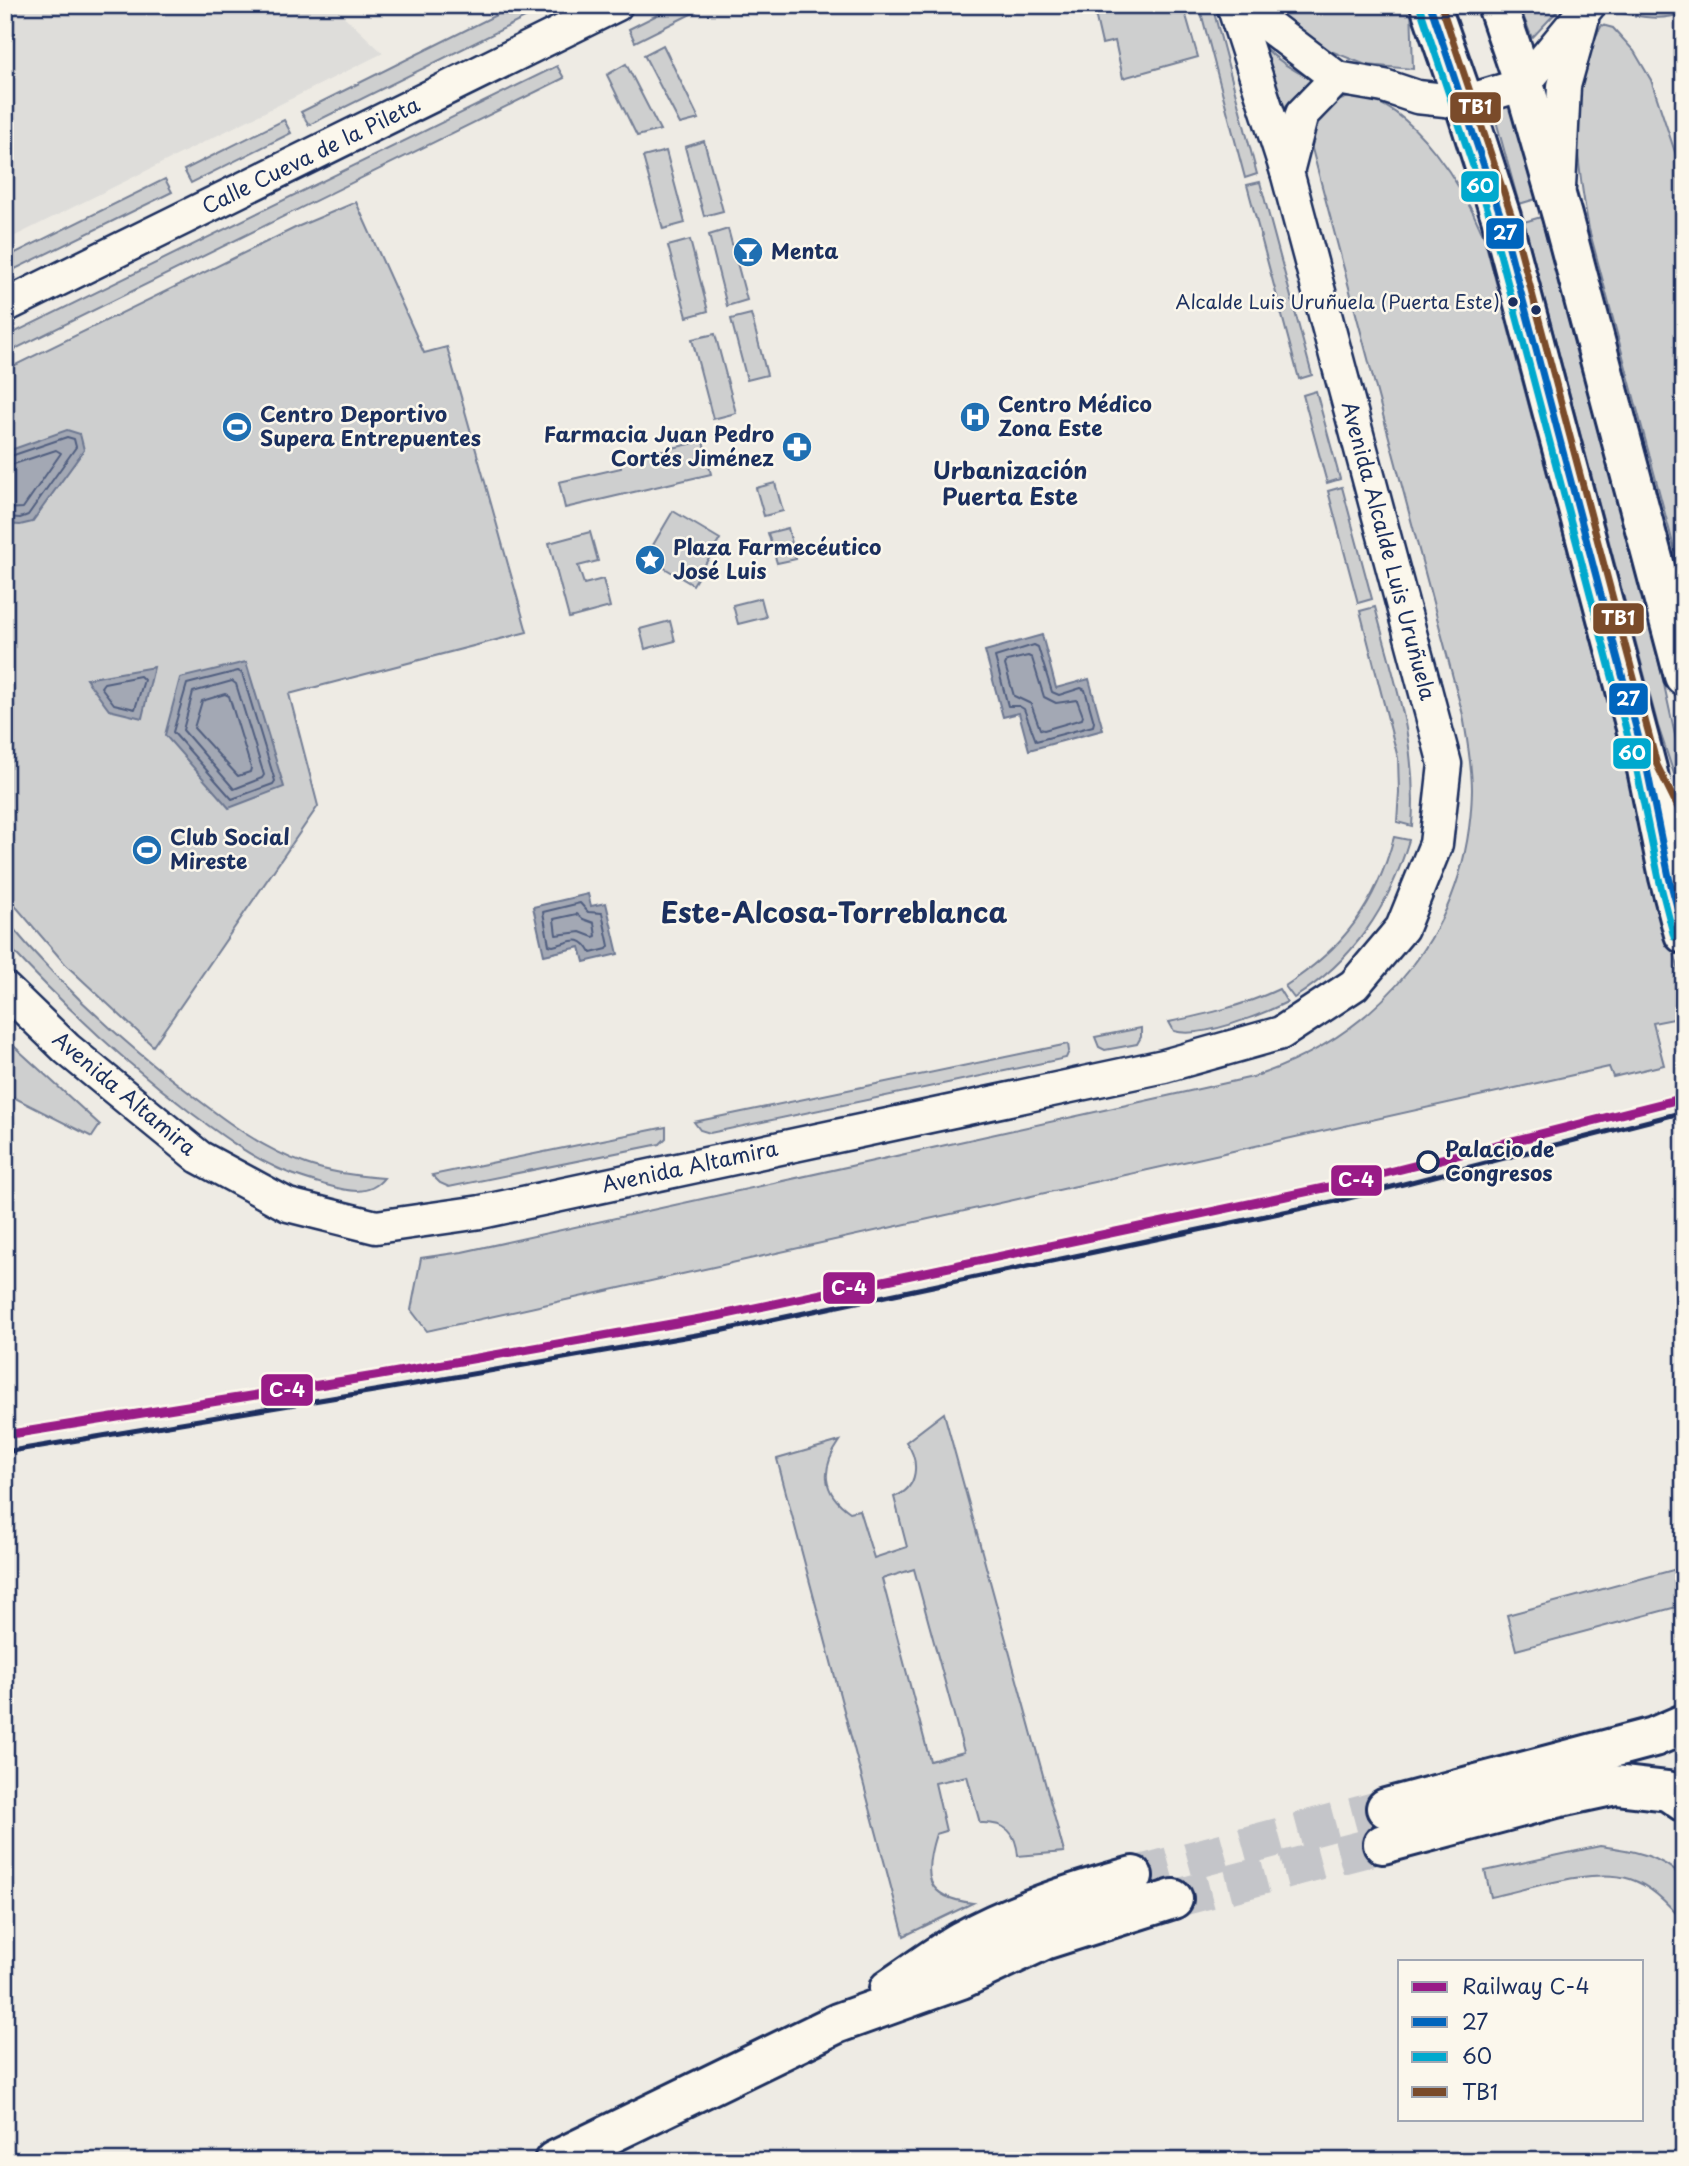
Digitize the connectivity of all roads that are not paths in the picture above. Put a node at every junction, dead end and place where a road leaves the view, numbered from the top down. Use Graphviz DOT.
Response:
graph roads {
  1 [pos="616,5"];
  2 [pos="1233,5"];
  3 [pos="1241,5"];
  4 [pos="1430,5"];
  5 [pos="1497,5"];
  6 [pos="1588,6"];
  7 [pos="1337,78"];
  8 [pos="1524,84"];
  9 [pos="1464,102"];
  10 [pos="1287,172"];
  11 [pos="1559,203"];
  12 [pos="5,306"];
  13 [pos="1684,676"];
  14 [pos="1402,928"];
  15 [pos="1684,934"];
  16 [pos="5,989"];
  17 [pos="1684,1724"];
  18 [pos="1684,1802"];
  19 [pos="1133,1876"];
  20 [pos="1173,1899"];
  21 [pos="838,2023"];
  22 [pos="554,2161"];
  1 -- 12 [label="street, Calle Cueva de la Pileta"];
  2 -- 10 [label="street, Avenida Alcalde Luis Uruñuela"];
  3 -- 7 [label="street"];
  4 -- 9 [label="main road"];
  5 -- 8 [label="main road"];
  6 -- 8 [label="street"];
  6 -- 11 [label="street"];
  7 -- 9 [label="street"];
  7 -- 10 [label="street, Avenida Alcalde Luis Uruñuela"];
  8 -- 9 [label="street"];
  8 -- 11 [label="main road"];
  9 -- 15 [label="main road"];
  10 -- 14 [label="street, Avenida Alcalde Luis Uruñuela"];
  11 -- 13 [label="main road"];
  14 -- 16 [label="street, Avenida Altamira"];
  17 -- 18 [label="main road"];
  19 -- 21 [label="main road"];
  20 -- 21 [label="main road"];
  21 -- 22 [label="main road"];
}
